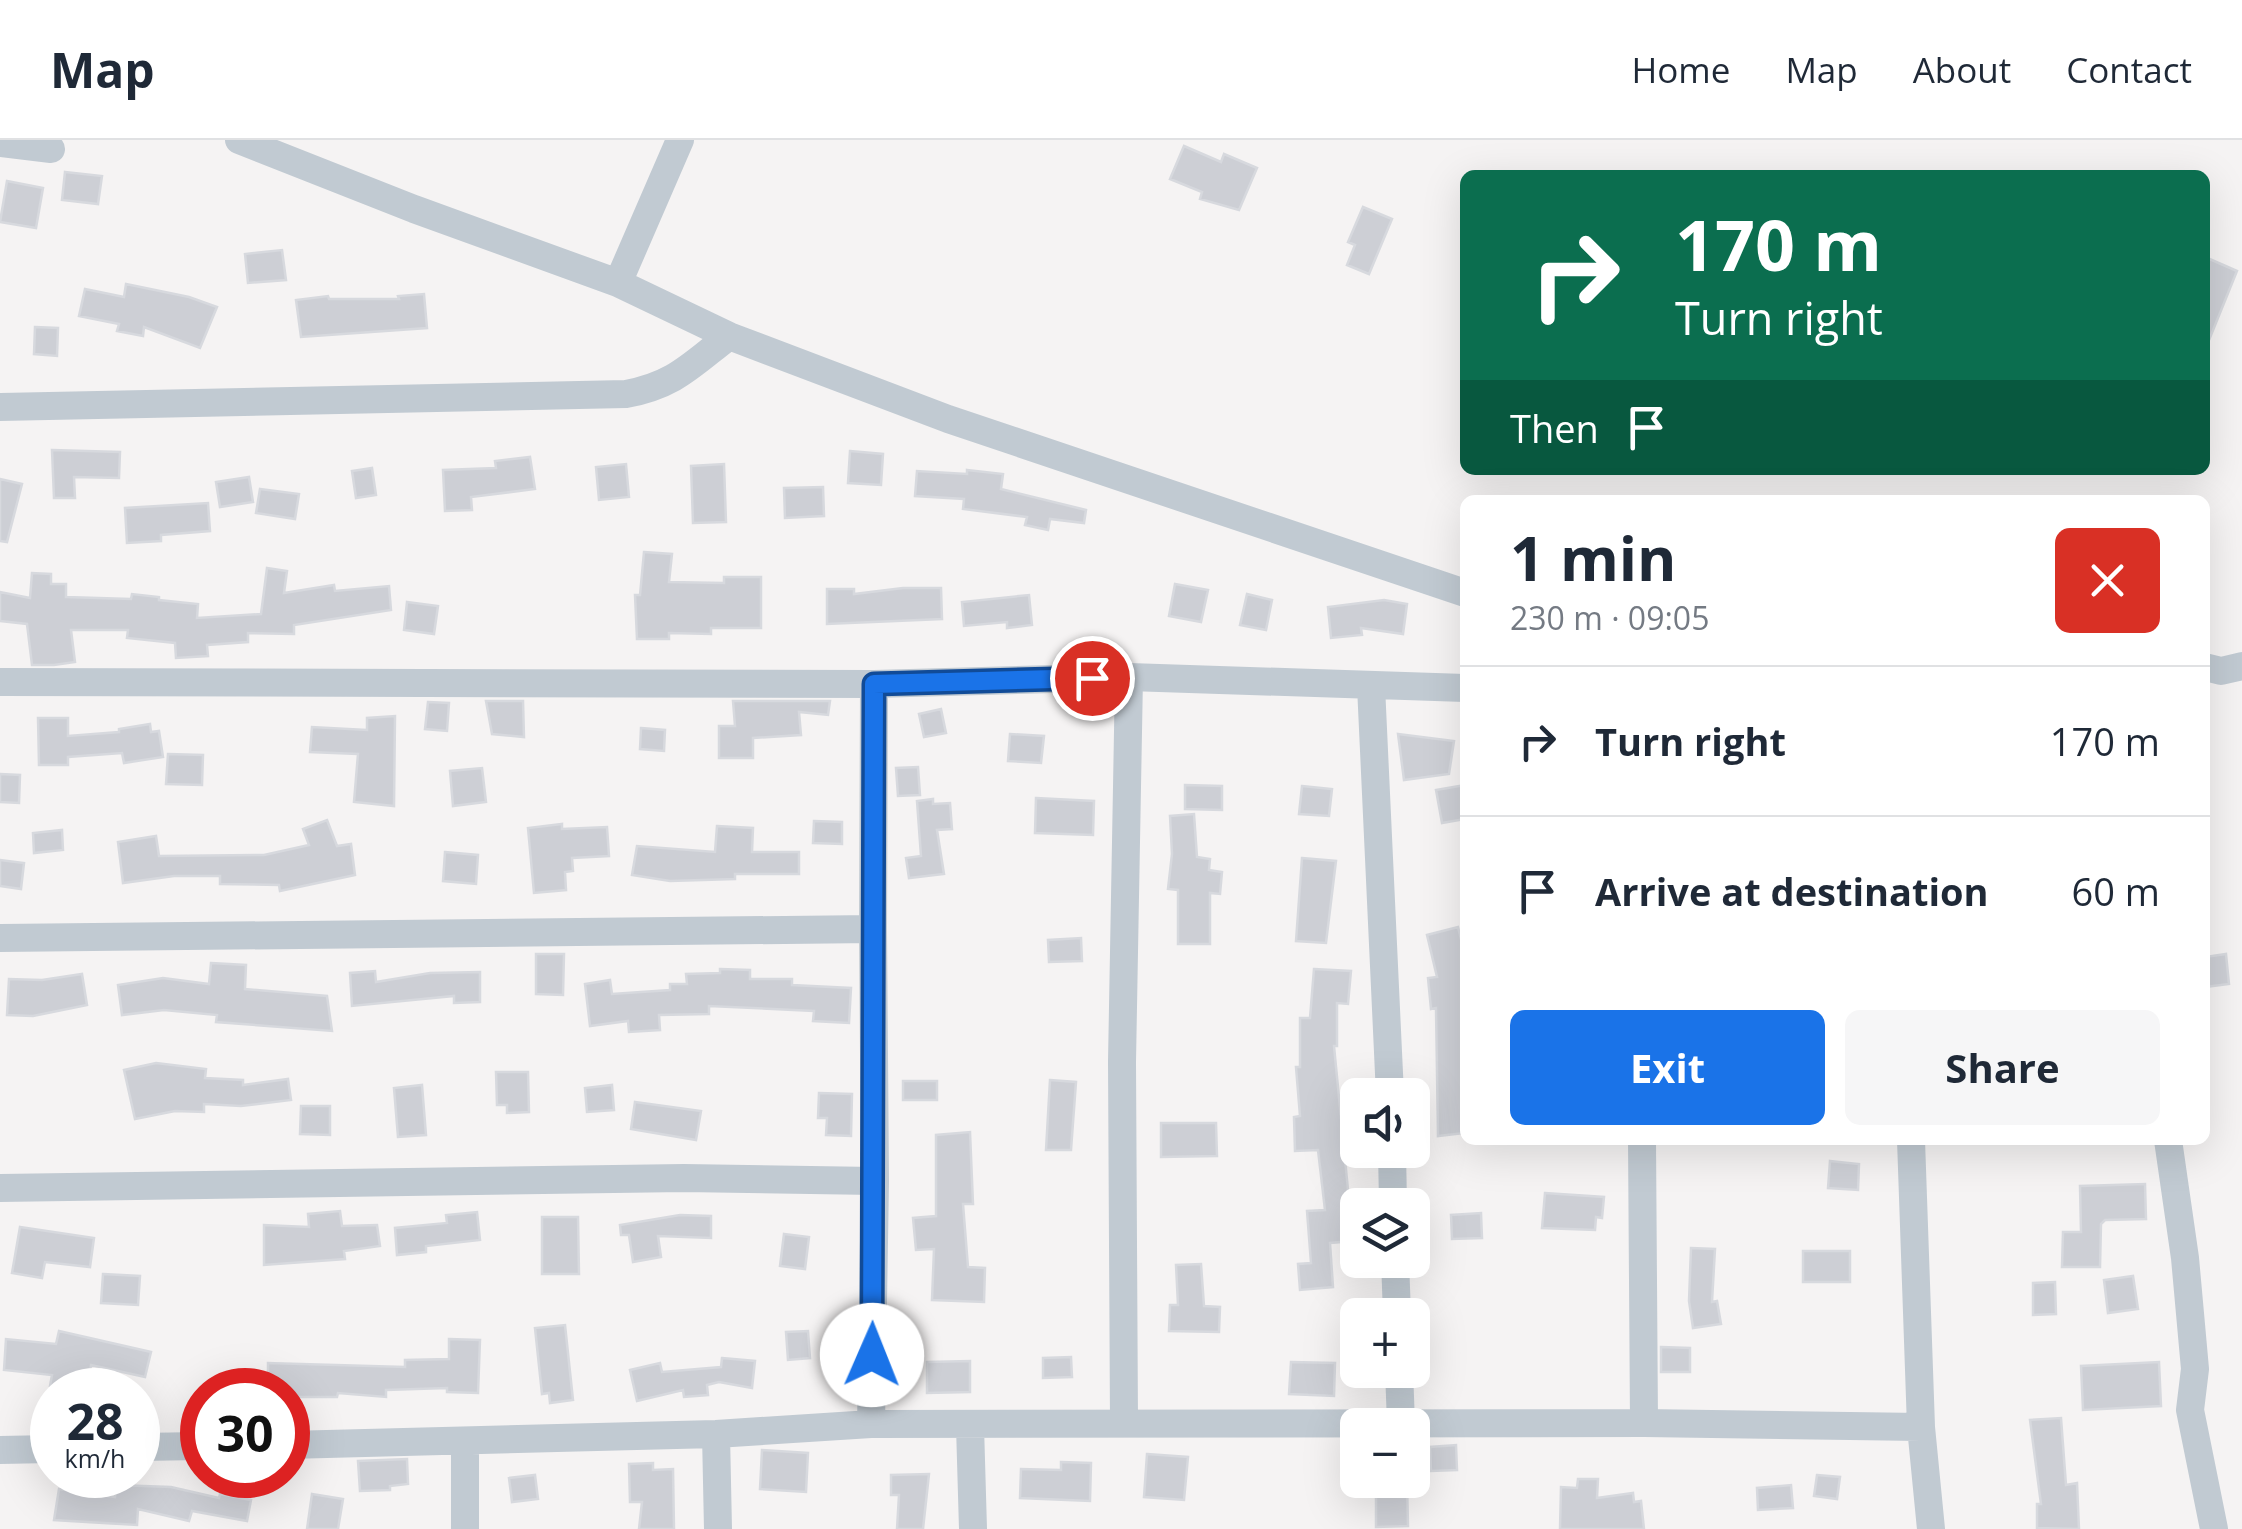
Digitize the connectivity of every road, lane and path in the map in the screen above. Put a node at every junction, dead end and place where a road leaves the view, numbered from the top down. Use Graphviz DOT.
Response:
graph roads {
  1 [pos="239,140"];
  2 [pos="680,140"];
  3 [pos="0,143"];
  4 [pos="51,149"];
  5 [pos="618,283"];
  6 [pos="729,336"];
  7 [pos="0,407"];
  8 [pos="1460,591"];
  9 [pos="1129,678"];
  10 [pos="0,682"];
  11 [pos="874,684"];
  12 [pos="1371,686"];
  13 [pos="1460,688"];
  14 [pos="873,929"];
  15 [pos="0,938"];
  16 [pos="1389,1078"];
  17 [pos="1642,1145"];
  18 [pos="1911,1145"];
  19 [pos="2169,1145"];
  20 [pos="875,1181"];
  21 [pos="0,1188"];
  22 [pos="1644,1422"];
  23 [pos="1124,1423"];
  24 [pos="871,1424"];
  25 [pos="1340,1424"];
  26 [pos="1430,1424"];
  27 [pos="970,1426"];
  28 [pos="1922,1427"];
  29 [pos="716,1434"];
  30 [pos="465,1442"];
  31 [pos="310,1445"];
  32 [pos="30,1449"];
  33 [pos="0,1450"];
  34 [pos="466,1529"];
  35 [pos="718,1529"];
  36 [pos="973,1529"];
  37 [pos="1931,1529"];
  38 [pos="2214,1529"];
  1 -- 5 [label="street"];
  2 -- 5 [label="street"];
  3 -- 4 [label="street"];
  5 -- 6 [label="street"];
  6 -- 7 [label="street"];
  6 -- 8 [label="street"];
  9 -- 11 [label="street"];
  9 -- 12 [label="street"];
  9 -- 23 [label="street"];
  10 -- 11 [label="street"];
  11 -- 14 [label="street"];
  12 -- 13 [label="street"];
  12 -- 16 [label="street"];
  14 -- 15 [label="street"];
  14 -- 20 [label="street"];
  17 -- 22 [label="street"];
  18 -- 28 [label="street"];
  19 -- 38 [label="street"];
  20 -- 21 [label="street"];
  20 -- 24 [label="street"];
  22 -- 26 [label="street"];
  22 -- 28 [label="street"];
  23 -- 25 [label="street"];
  23 -- 27 [label="street"];
  24 -- 27 [label="street"];
  24 -- 29 [label="street"];
  27 -- 36 [label="street"];
  28 -- 37 [label="street"];
  29 -- 30 [label="street"];
  29 -- 35 [label="street"];
  30 -- 31 [label="street"];
  30 -- 34 [label="street"];
  32 -- 33 [label="street"];
}
